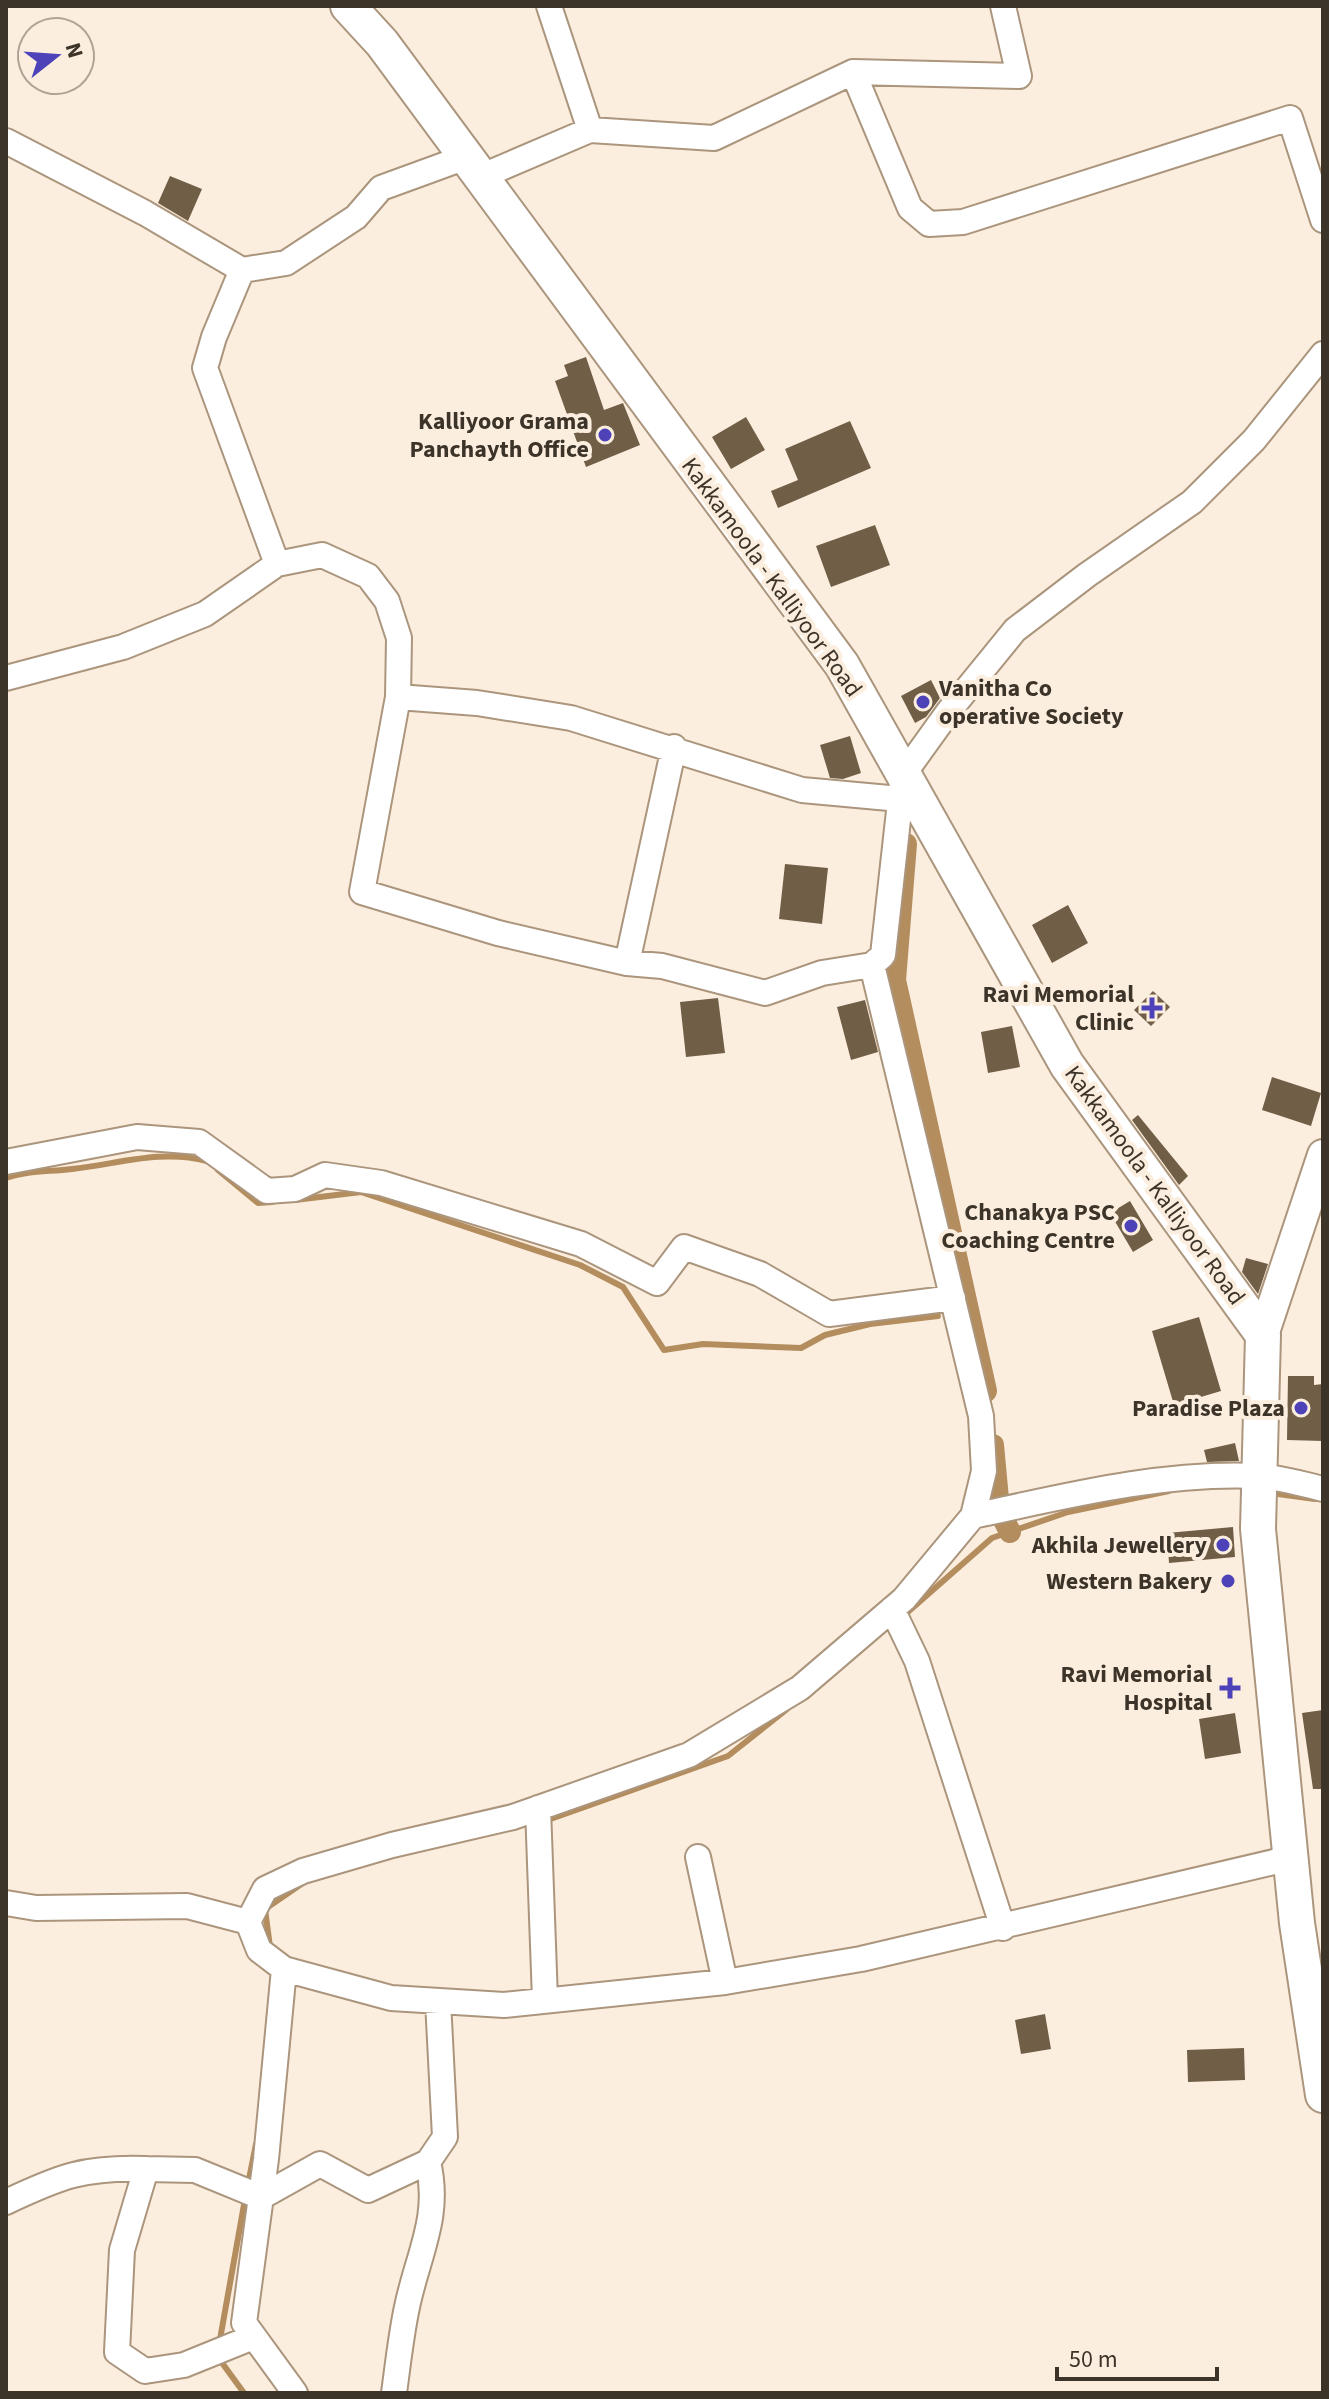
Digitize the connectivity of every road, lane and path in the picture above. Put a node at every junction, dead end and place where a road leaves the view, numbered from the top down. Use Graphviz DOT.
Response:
graph roads {
  1 [pos="348,6"];
  2 [pos="549,6"];
  3 [pos="1003,6"];
  4 [pos="853,72"];
  5 [pos="590,130"];
  6 [pos="6,141"];
  7 [pos="473,167"];
  8 [pos="1323,220"];
  9 [pos="242,270"];
  10 [pos="1323,354"];
  11 [pos="277,564"];
  12 [pos="6,678"];
  13 [pos="398,697"];
  14 [pos="674,747"];
  15 [pos="901,787"];
  16 [pos="627,963"];
  17 [pos="872,965"];
  18 [pos="1323,1155"];
  19 [pos="6,1162"];
  20 [pos="1317,1190"];
  21 [pos="953,1298"];
  22 [pos="1263,1335"];
  23 [pos="1259,1476"];
  24 [pos="1323,1489"];
  25 [pos="973,1516"];
  26 [pos="893,1610"];
  27 [pos="538,1809"];
  28 [pos="698,1857"];
  29 [pos="1291,1858"];
  30 [pos="6,1903"];
  31 [pos="248,1922"];
  32 [pos="1003,1928"];
  33 [pos="284,1969"];
  34 [pos="725,1982"];
  35 [pos="545,2000"];
  36 [pos="438,2001"];
  37 [pos="1323,2095"];
  38 [pos="428,2162"];
  39 [pos="146,2169"];
  40 [pos="260,2197"];
  41 [pos="6,2202"];
  42 [pos="253,2337"];
  43 [pos="295,2393"];
  44 [pos="394,2393"];
  1 -- 7 [label="main road, Kakkamoola - Kalliyoor Road"];
  2 -- 5 [label="street"];
  3 -- 4 [label="street"];
  4 -- 5 [label="street"];
  4 -- 8 [label="street"];
  5 -- 7 [label="street"];
  6 -- 9 [label="street"];
  7 -- 9 [label="street"];
  7 -- 15 [label="main road, Kakkamoola - Kalliyoor Road"];
  9 -- 11 [label="street"];
  10 -- 15 [label="street"];
  11 -- 12 [label="street"];
  11 -- 13 [label="street"];
  13 -- 14 [label="street"];
  13 -- 16 [label="street"];
  14 -- 15 [label="street"];
  14 -- 16 [label="street"];
  15 -- 17 [label="street"];
  15 -- 22 [label="main road, Kakkamoola - Kalliyoor Road"];
  16 -- 17 [label="street"];
  17 -- 21 [label="street"];
  18 -- 20 [label="street"];
  19 -- 21 [label="street"];
  20 -- 22 [label="street"];
  21 -- 25 [label="street"];
  22 -- 23 [label="main road"];
  23 -- 24 [label="street"];
  23 -- 25 [label="street"];
  23 -- 29 [label="main road"];
  25 -- 26 [label="street"];
  26 -- 27 [label="street"];
  26 -- 32 [label="street"];
  27 -- 31 [label="street"];
  27 -- 35 [label="street"];
  28 -- 34 [label="street"];
  29 -- 32 [label="street"];
  29 -- 37 [label="main road"];
  30 -- 31 [label="street"];
  31 -- 33 [label="street"];
  32 -- 34 [label="street"];
  33 -- 36 [label="street"];
  33 -- 40 [label="street"];
  34 -- 35 [label="street"];
  35 -- 36 [label="street"];
  36 -- 38 [label="street"];
  38 -- 40 [label="street"];
  38 -- 44 [label="street"];
  39 -- 40 [label="street"];
  39 -- 41 [label="street"];
  39 -- 42 [label="street"];
  40 -- 42 [label="street"];
  42 -- 43 [label="street"];
}
